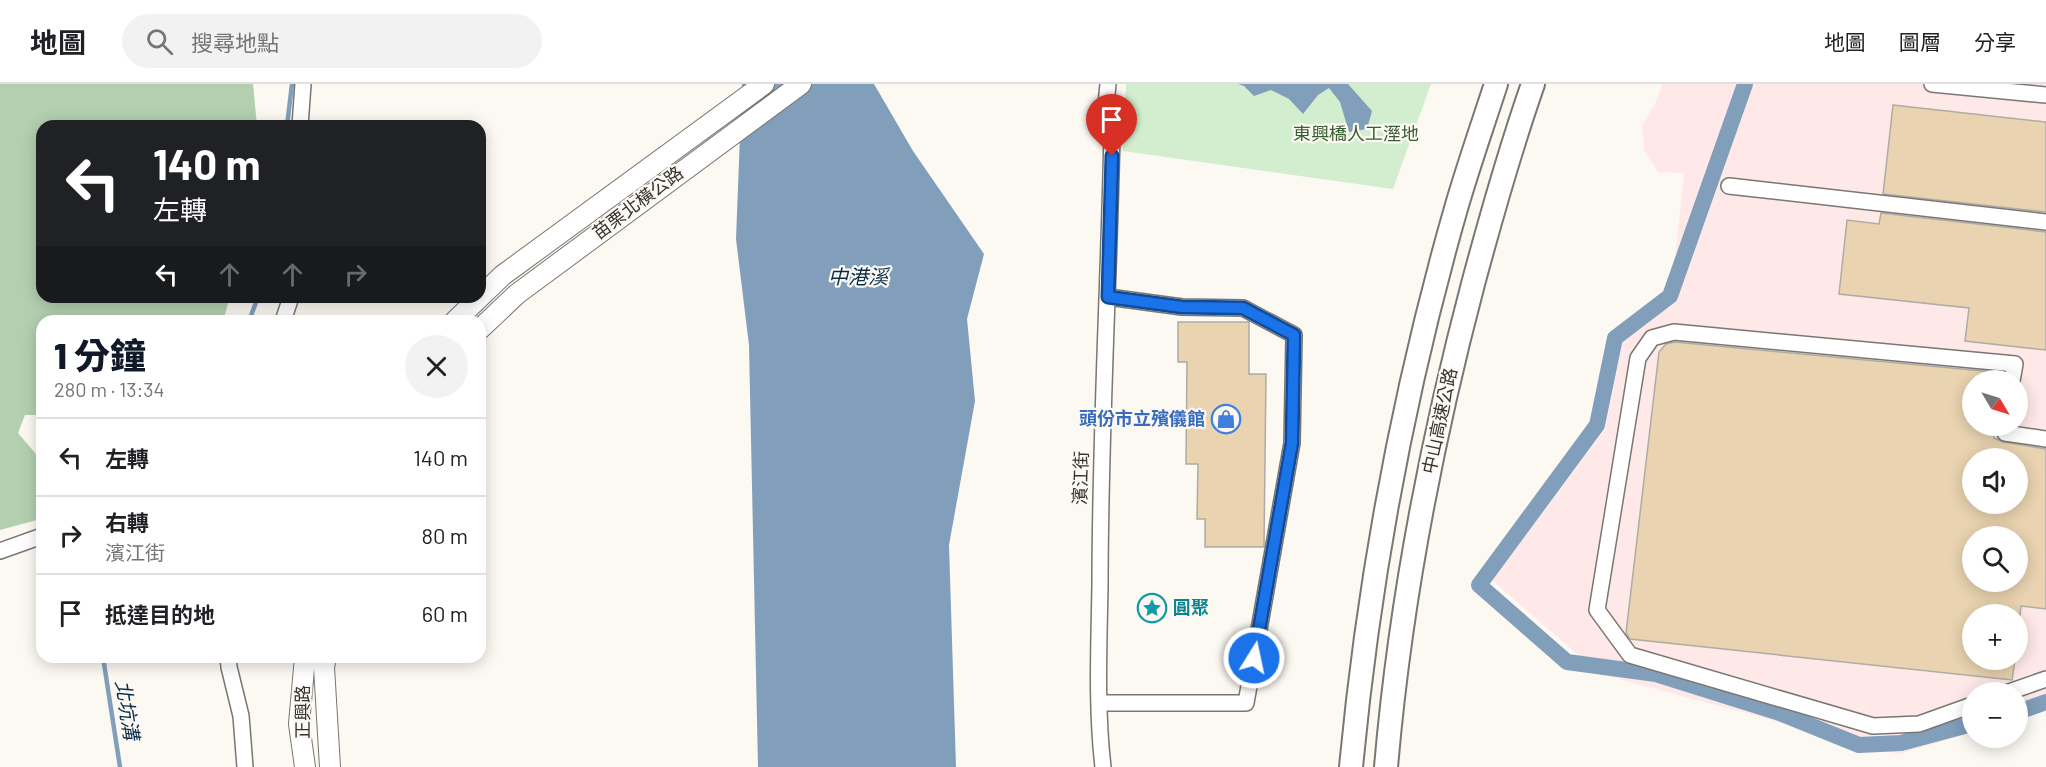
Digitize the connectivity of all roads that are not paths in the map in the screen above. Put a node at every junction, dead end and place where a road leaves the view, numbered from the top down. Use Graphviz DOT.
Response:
graph roads {
  1 [pos="303,84"];
  2 [pos="764,84"];
  3 [pos="801,84"];
  4 [pos="1108,84"];
  5 [pos="1496,84"];
  6 [pos="1533,84"];
  7 [pos="1932,84"];
  8 [pos="2046,95"];
  9 [pos="300,120"];
  10 [pos="1729,186"];
  11 [pos="2046,222"];
  12 [pos="486,291"];
  13 [pos="1108,297"];
  14 [pos="474,303"];
  15 [pos="461,315"];
  16 [pos="486,323"];
  17 [pos="2014,370"];
  18 [pos="2026,436"];
  19 [pos="2046,439"];
  20 [pos="36,538"];
  21 [pos="0,551"];
  22 [pos="229,663"];
  23 [pos="304,663"];
  24 [pos="325,663"];
  25 [pos="2046,679"];
  26 [pos="2028,685"];
  27 [pos="1099,703"];
  28 [pos="1962,709"];
  29 [pos="245,767"];
  30 [pos="305,767"];
  31 [pos="330,767"];
  32 [pos="1103,767"];
  33 [pos="1351,767"];
  34 [pos="1386,767"];
  1 -- 9 [label="street"];
  2 -- 12 [label="main road, 苗栗北橫公路"];
  3 -- 16 [label="main road, 苗栗北橫公路"];
  4 -- 13 [label="street, 濱江街"];
  5 -- 33 [label="highway, 中山高速公路"];
  6 -- 34 [label="highway, 中山高速公路"];
  7 -- 8 [label="street"];
  10 -- 11 [label="street"];
  13 -- 27 [label="street, 濱江街"];
  13 -- 27 [label="street"];
  14 -- 15 [label="main road, 苗栗北橫公路"];
  17 -- 28 [label="street"];
  18 -- 19 [label="street"];
  20 -- 21 [label="street"];
  22 -- 29 [label="street"];
  23 -- 30 [label="main road, 正興路"];
  24 -- 31 [label="main road, 正興路"];
  25 -- 26 [label="street"];
  27 -- 32 [label="street, 濱江街"];
}
